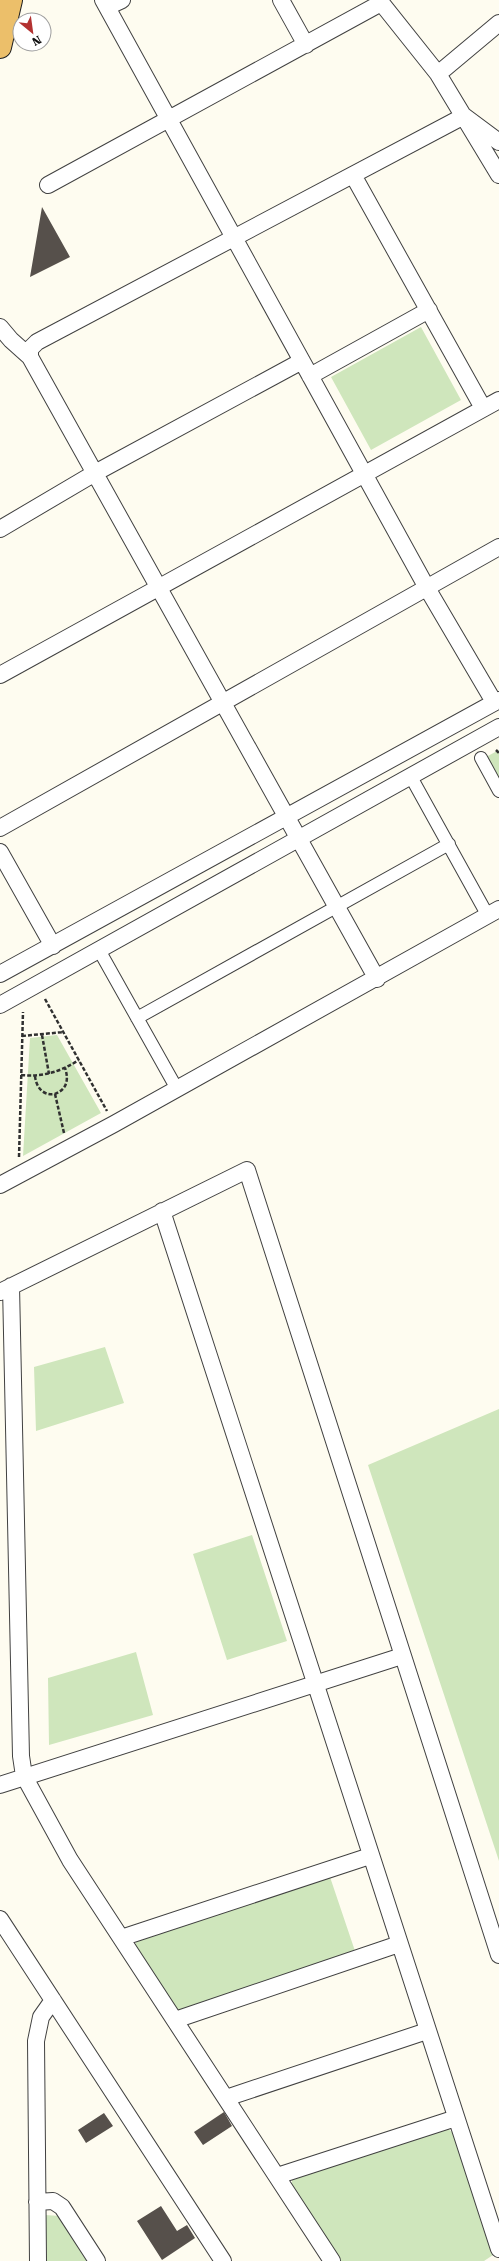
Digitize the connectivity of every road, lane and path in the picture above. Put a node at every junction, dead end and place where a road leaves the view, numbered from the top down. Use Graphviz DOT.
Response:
graph roads {
  1 [pos="11,0"];
  2 [pos="122,0"];
  3 [pos="281,0"];
  4 [pos="380,2"];
  5 [pos="105,4"];
  6 [pos="499,23"];
  7 [pos="306,45"];
  8 [pos="0,47"];
  9 [pos="438,74"];
  10 [pos="464,116"];
  11 [pos="169,121"];
  12 [pos="499,142"];
  13 [pos="353,175"];
  14 [pos="499,175"];
  15 [pos="48,185"];
  16 [pos="234,238"];
  17 [pos="429,310"];
  18 [pos="0,327"];
  19 [pos="30,357"];
  20 [pos="302,361"];
  21 [pos="310,376"];
  22 [pos="499,400"];
  23 [pos="483,408"];
  24 [pos="95,473"];
  25 [pos="363,473"];
  26 [pos="0,529"];
  27 [pos="499,547"];
  28 [pos="159,588"];
  29 [pos="427,588"];
  30 [pos="0,675"];
  31 [pos="496,701"];
  32 [pos="223,702"];
  33 [pos="499,727"];
  34 [pos="496,750"];
  35 [pos="499,753"];
  36 [pos="481,758"];
  37 [pos="411,777"];
  38 [pos="499,791"];
  39 [pos="286,815"];
  40 [pos="0,828"];
  41 [pos="300,839"];
  42 [pos="448,844"];
  43 [pos="0,852"];
  44 [pos="337,906"];
  45 [pos="493,912"];
  46 [pos="53,946"];
  47 [pos="99,950"];
  48 [pos="0,974"];
  49 [pos="377,978"];
  50 [pos="45,999"];
  51 [pos="0,1005"];
  52 [pos="23,1012"];
  53 [pos="137,1018"];
  54 [pos="64,1032"];
  55 [pos="42,1035"];
  56 [pos="22,1036"];
  57 [pos="79,1060"];
  58 [pos="64,1068"];
  59 [pos="49,1074"];
  60 [pos="21,1075"];
  61 [pos="35,1076"];
  62 [pos="177,1089"];
  63 [pos="55,1094"];
  64 [pos="114,1124"];
  65 [pos="65,1136"];
  66 [pos="18,1176"];
  67 [pos="0,1185"];
  68 [pos="162,1212"];
  69 [pos="6,1289"];
  70 [pos="402,1656"];
  71 [pos="314,1684"];
  72 [pos="24,1776"];
  73 [pos="0,1785"];
  74 [pos="370,1856"];
  75 [pos="0,1919"];
  76 [pos="121,1938"];
  77 [pos="399,1944"];
  78 [pos="499,1955"];
  79 [pos="53,2000"];
  80 [pos="175,2020"];
  81 [pos="427,2031"];
  82 [pos="226,2098"];
  83 [pos="456,2118"];
  84 [pos="277,2176"];
  85 [pos="37,2202"];
  86 [pos="499,2249"];
  87 [pos="499,2259"];
  88 [pos="38,2261"];
  89 [pos="97,2261"];
  90 [pos="224,2261"];
  91 [pos="332,2261"];
  92 [pos="496,2261"];
  1 -- 8 [label="highway"];
  2 -- 5 [label="street"];
  3 -- 7 [label="street"];
  4 -- 7 [label="street"];
  4 -- 9 [label="street"];
  5 -- 11 [label="street"];
  6 -- 9 [label="street"];
  7 -- 11 [label="street"];
  9 -- 10 [label="street"];
  10 -- 12 [label="street"];
  10 -- 13 [label="street"];
  10 -- 14 [label="street"];
  11 -- 15 [label="street"];
  11 -- 16 [label="street"];
  13 -- 16 [label="street"];
  13 -- 17 [label="street"];
  16 -- 19 [label="street"];
  16 -- 20 [label="street"];
  17 -- 21 [label="street"];
  17 -- 23 [label="street"];
  18 -- 19 [label="street"];
  19 -- 24 [label="street"];
  20 -- 21 [label="street"];
  20 -- 24 [label="street"];
  21 -- 25 [label="street"];
  22 -- 23 [label="street"];
  23 -- 25 [label="street"];
  24 -- 26 [label="street"];
  24 -- 28 [label="street"];
  25 -- 28 [label="street"];
  25 -- 29 [label="street"];
  27 -- 29 [label="street"];
  28 -- 30 [label="street"];
  28 -- 32 [label="street"];
  29 -- 31 [label="street"];
  29 -- 32 [label="street"];
  31 -- 39 [label="street"];
  32 -- 39 [label="street"];
  32 -- 40 [label="street"];
  33 -- 37 [label="street"];
  34 -- 35 [label="path"];
  36 -- 38 [label="street"];
  37 -- 41 [label="street"];
  37 -- 42 [label="street"];
  39 -- 41 [label="street"];
  39 -- 46 [label="street"];
  41 -- 44 [label="street"];
  41 -- 47 [label="street"];
  42 -- 44 [label="street"];
  42 -- 45 [label="street"];
  43 -- 46 [label="street"];
  44 -- 49 [label="street"];
  44 -- 53 [label="street"];
  45 -- 49 [label="street"];
  46 -- 48 [label="street"];
  47 -- 51 [label="street"];
  47 -- 53 [label="street"];
  49 -- 62 [label="street"];
  50 -- 54 [label="path"];
  52 -- 56 [label="path"];
  53 -- 62 [label="street"];
  54 -- 55 [label="path"];
  54 -- 57 [label="path"];
  55 -- 56 [label="path"];
  55 -- 59 [label="path"];
  56 -- 60 [label="path"];
  57 -- 58 [label="path"];
  57 -- 64 [label="path"];
  58 -- 59 [label="path"];
  58 -- 63 [label="path"];
  59 -- 61 [label="path"];
  60 -- 61 [label="path"];
  60 -- 66 [label="path"];
  61 -- 63 [label="path"];
  62 -- 64 [label="street"];
  63 -- 65 [label="path"];
  64 -- 66 [label="street"];
  66 -- 67 [label="street"];
  68 -- 69 [label="street"];
  68 -- 70 [label="street"];
  68 -- 71 [label="street"];
  69 -- 72 [label="street"];
  70 -- 71 [label="street"];
  70 -- 78 [label="street"];
  71 -- 72 [label="street"];
  71 -- 74 [label="street"];
  72 -- 73 [label="street"];
  72 -- 76 [label="street"];
  74 -- 76 [label="street"];
  74 -- 77 [label="street"];
  75 -- 79 [label="street"];
  76 -- 80 [label="street"];
  77 -- 80 [label="street"];
  77 -- 81 [label="street"];
  79 -- 85 [label="street"];
  79 -- 90 [label="street"];
  80 -- 82 [label="street"];
  81 -- 82 [label="street"];
  81 -- 83 [label="street"];
  82 -- 84 [label="street"];
  83 -- 84 [label="street"];
  83 -- 86 [label="street"];
  84 -- 91 [label="street"];
  85 -- 88 [label="street"];
  85 -- 89 [label="street"];
  87 -- 92 [label="street"];
}
